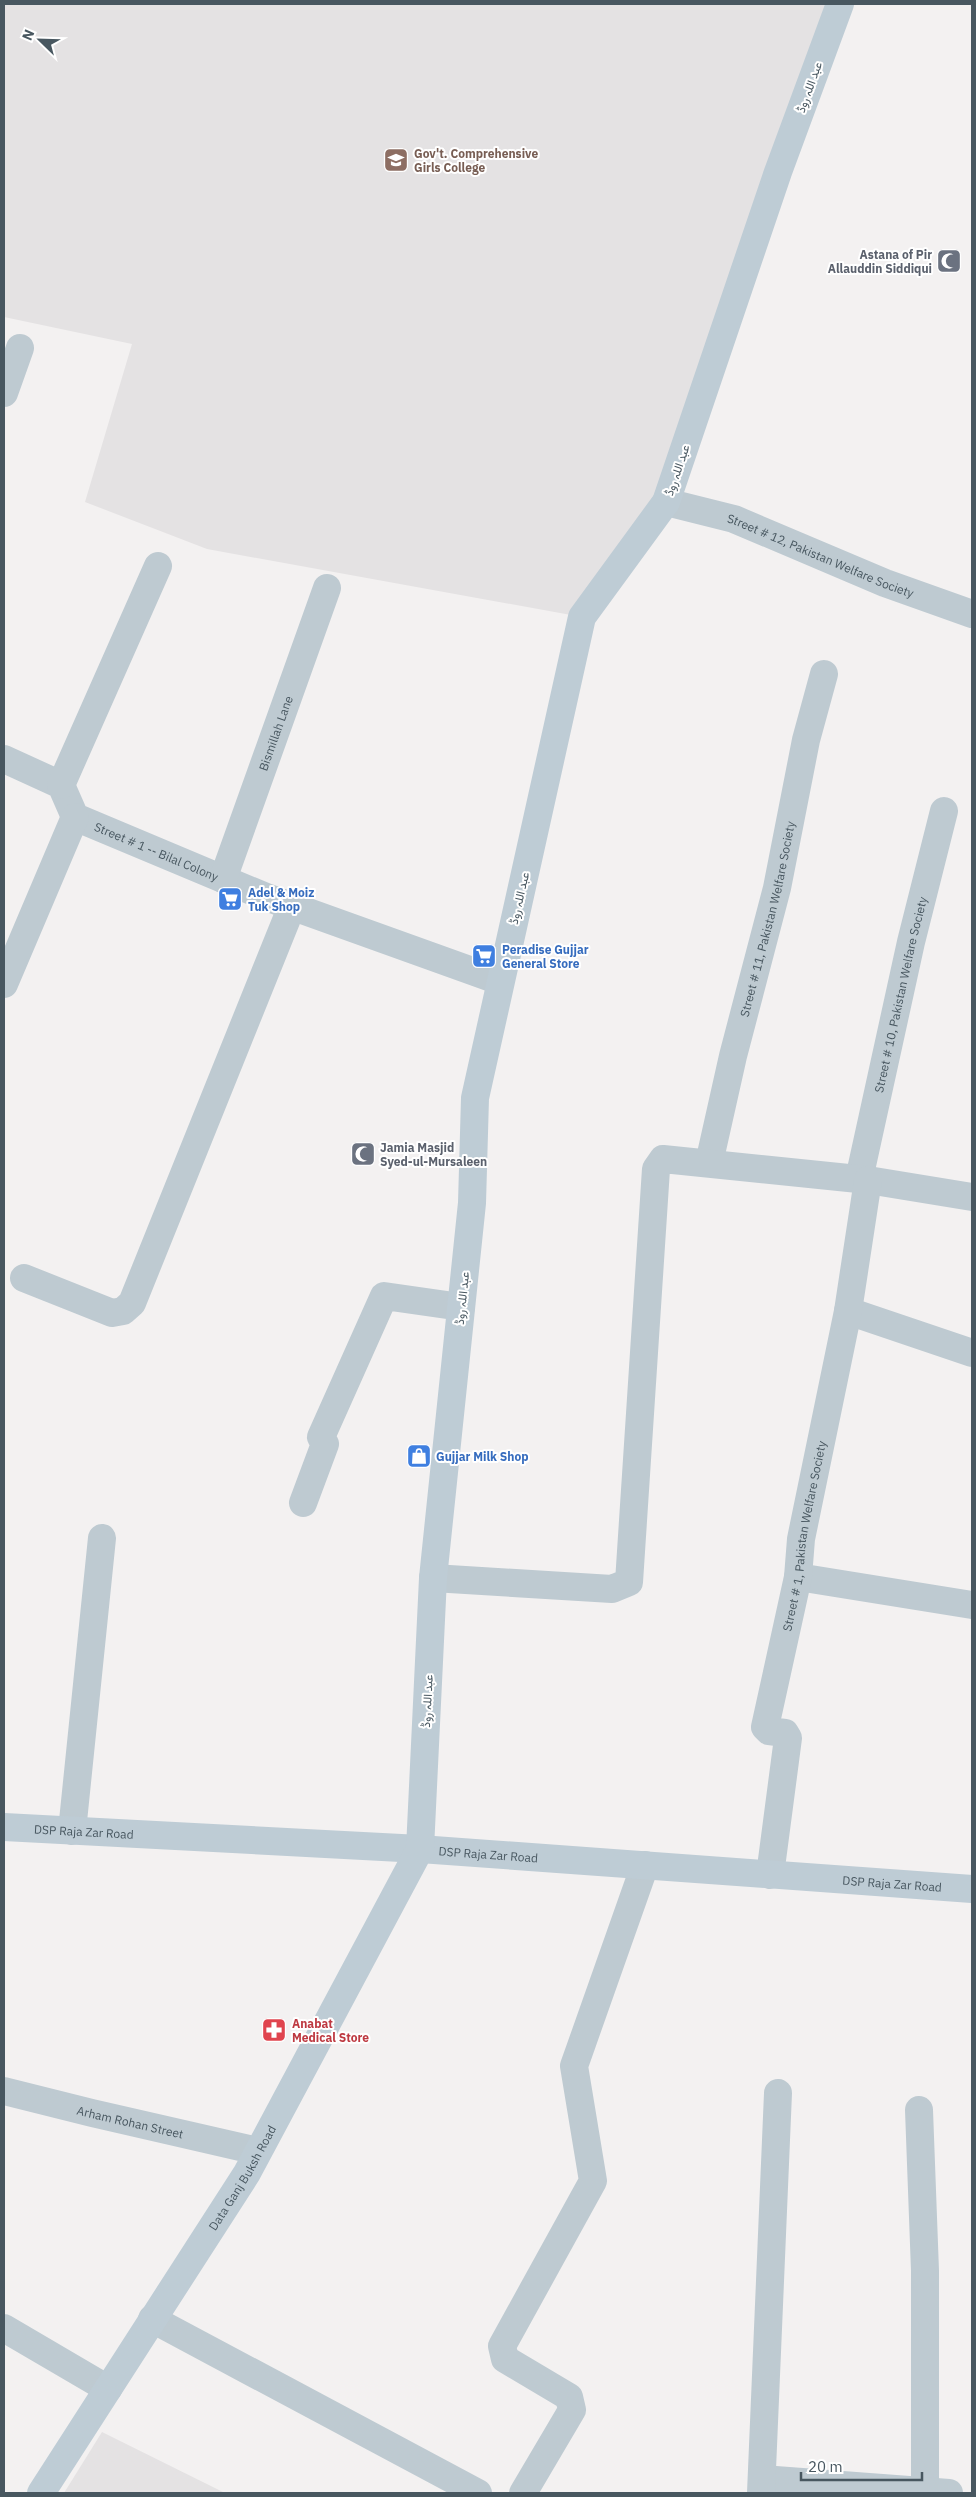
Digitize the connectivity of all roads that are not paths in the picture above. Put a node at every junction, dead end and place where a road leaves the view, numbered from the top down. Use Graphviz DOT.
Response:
graph roads {
  1 [pos="840,4"];
  2 [pos="20,348"];
  3 [pos="4,393"];
  4 [pos="666,502"];
  5 [pos="158,566"];
  6 [pos="327,588"];
  7 [pos="972,614"];
  8 [pos="824,674"];
  9 [pos="4,759"];
  10 [pos="61,785"];
  11 [pos="944,811"];
  12 [pos="75,817"];
  13 [pos="223,879"];
  14 [pos="292,906"];
  15 [pos="500,981"];
  16 [pos="4,984"];
  17 [pos="709,1163"];
  18 [pos="863,1180"];
  19 [pos="972,1197"];
  20 [pos="24,1278"];
  21 [pos="461,1307"];
  22 [pos="848,1311"];
  23 [pos="972,1353"];
  24 [pos="303,1503"];
  25 [pos="102,1538"];
  26 [pos="798,1577"];
  27 [pos="433,1578"];
  28 [pos="972,1605"];
  29 [pos="4,1827"];
  30 [pos="72,1831"];
  31 [pos="420,1849"];
  32 [pos="645,1866"];
  33 [pos="770,1875"];
  34 [pos="972,1889"];
  35 [pos="4,2091"];
  36 [pos="778,2093"];
  37 [pos="919,2110"];
  38 [pos="258,2151"];
  39 [pos="152,2319"];
  40 [pos="4,2328"];
  41 [pos="108,2389"];
  42 [pos="762,2486"];
  43 [pos="41,2493"];
  44 [pos="478,2493"];
  45 [pos="524,2493"];
  46 [pos="933,2493"];
  1 -- 4 [label="street, عبد اللہ روڈ"];
  2 -- 3 [label="street"];
  4 -- 7 [label="street, Street # 12, Pakistan Welfare Society"];
  4 -- 15 [label="street, عبد اللہ روڈ"];
  5 -- 10 [label="street"];
  6 -- 13 [label="street, Bismillah Lane"];
  8 -- 17 [label="street, Street # 11, Pakistan Welfare Society"];
  9 -- 10 [label="street"];
  10 -- 12 [label="street"];
  11 -- 18 [label="street, Street # 10, Pakistan Welfare Society"];
  12 -- 13 [label="street, Street # 1 -- Bilal Colony"];
  12 -- 16 [label="street"];
  13 -- 14 [label="street, Street # 1 -- Bilal Colony"];
  14 -- 15 [label="street, Street # 1 -- Bilal Colony"];
  14 -- 20 [label="street"];
  15 -- 21 [label="street, عبد اللہ روڈ"];
  17 -- 18 [label="street"];
  17 -- 27 [label="street"];
  18 -- 19 [label="street"];
  18 -- 22 [label="street, Street # 1, Pakistan Welfare Society"];
  21 -- 24 [label="street"];
  21 -- 27 [label="street, عبد اللہ روڈ"];
  22 -- 23 [label="street"];
  22 -- 26 [label="street, Street # 1, Pakistan Welfare Society"];
  25 -- 30 [label="street"];
  26 -- 28 [label="street"];
  26 -- 33 [label="street, Street # 1, Pakistan Welfare Society"];
  27 -- 31 [label="street, عبد اللہ روڈ"];
  29 -- 30 [label="street, DSP Raja Zar Road"];
  30 -- 31 [label="street, DSP Raja Zar Road"];
  31 -- 32 [label="street, DSP Raja Zar Road"];
  31 -- 38 [label="street, Data Ganj Buksh Road"];
  32 -- 33 [label="street, DSP Raja Zar Road"];
  32 -- 45 [label="street"];
  33 -- 34 [label="street, DSP Raja Zar Road"];
  35 -- 38 [label="street, Arham Rohan Street"];
  36 -- 42 [label="street"];
  37 -- 46 [label="street"];
  38 -- 39 [label="street, Data Ganj Buksh Road"];
  39 -- 41 [label="street, Data Ganj Buksh Road"];
  39 -- 44 [label="street"];
  40 -- 41 [label="street"];
  41 -- 43 [label="street, Data Ganj Buksh Road"];
  42 -- 46 [label="street"];
}
